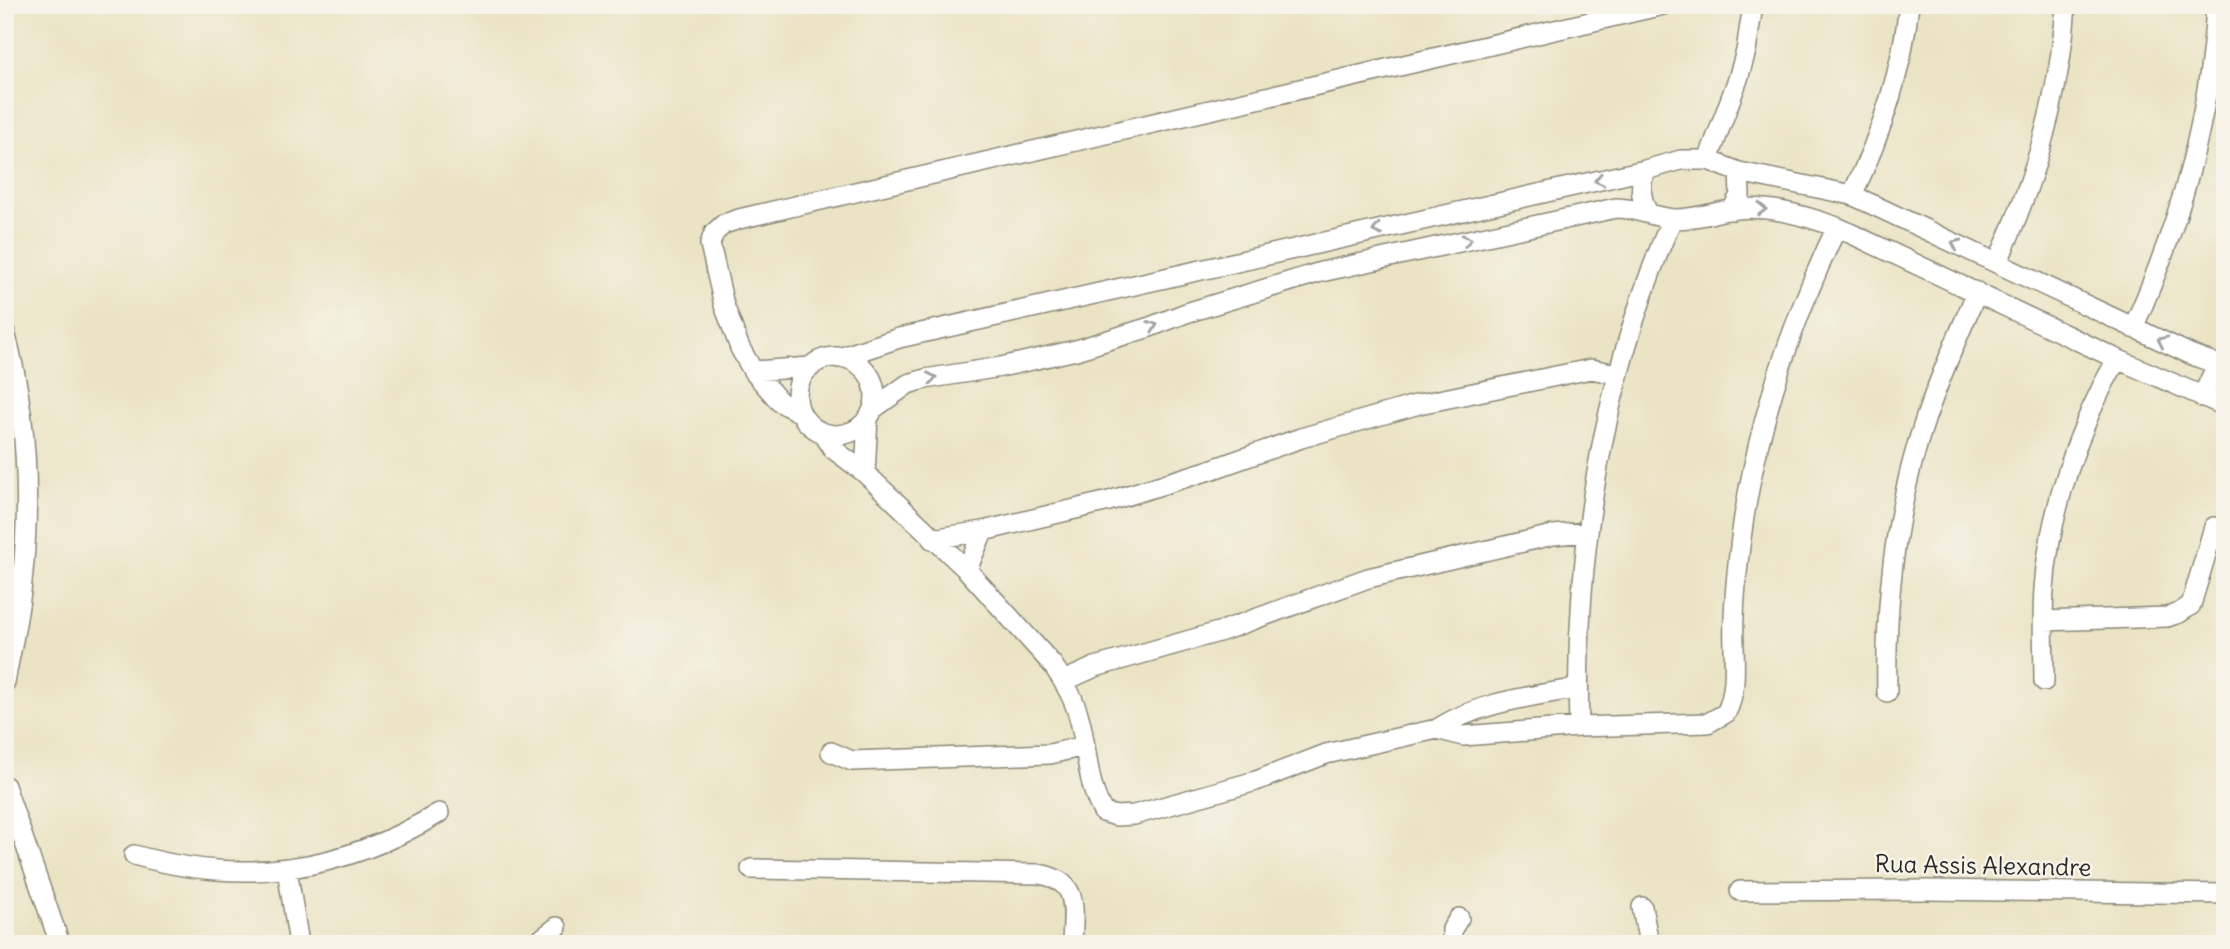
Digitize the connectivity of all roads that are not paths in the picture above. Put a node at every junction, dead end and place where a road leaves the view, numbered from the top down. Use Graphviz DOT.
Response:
graph roads {
  1 [pos="1663,5"];
  2 [pos="1753,5"];
  3 [pos="1909,5"];
  4 [pos="2066,5"];
  5 [pos="2216,5"];
  6 [pos="1708,160"];
  7 [pos="1645,170"];
  8 [pos="1739,172"];
  9 [pos="1852,195"];
  10 [pos="1732,210"];
  11 [pos="1647,211"];
  12 [pos="1672,219"];
  13 [pos="1837,227"];
  14 [pos="1997,263"];
  15 [pos="1977,292"];
  16 [pos="2133,328"];
  17 [pos="5,332"];
  18 [pos="839,358"];
  19 [pos="2117,359"];
  20 [pos="2221,366"];
  21 [pos="811,367"];
  22 [pos="753,371"];
  23 [pos="1617,374"];
  24 [pos="2203,397"];
  25 [pos="2225,406"];
  26 [pos="801,413"];
  27 [pos="871,413"];
  28 [pos="823,433"];
  29 [pos="865,473"];
  30 [pos="2214,527"];
  31 [pos="983,531"];
  32 [pos="1587,533"];
  33 [pos="932,538"];
  34 [pos="967,570"];
  35 [pos="2043,621"];
  36 [pos="1064,681"];
  37 [pos="2044,681"];
  38 [pos="5,682"];
  39 [pos="1578,688"];
  40 [pos="1887,692"];
  41 [pos="1579,727"];
  42 [pos="1437,729"];
  43 [pos="1084,746"];
  44 [pos="831,752"];
  45 [pos="5,786"];
  46 [pos="439,813"];
  47 [pos="134,855"];
  48 [pos="287,869"];
  49 [pos="751,869"];
  50 [pos="1740,891"];
  51 [pos="2225,894"];
  52 [pos="1642,907"];
  53 [pos="1459,918"];
  54 [pos="557,927"];
  55 [pos="60,944"];
  56 [pos="299,944"];
  57 [pos="535,944"];
  58 [pos="1072,944"];
  59 [pos="1452,944"];
  60 [pos="1648,944"];
  1 -- 22 [label="street"];
  2 -- 6 [label="street"];
  3 -- 9 [label="street"];
  4 -- 14 [label="street"];
  5 -- 16 [label="street"];
  6 -- 7 [label="street"];
  6 -- 8 [label="street"];
  7 -- 11 [label="street"];
  7 -- 18 [label="street, one-way"];
  8 -- 9 [label="street"];
  8 -- 10 [label="street"];
  14 -- 9 [label="street, one-way"];
  10 -- 12 [label="street"];
  10 -- 13 [label="street, one-way"];
  11 -- 12 [label="street"];
  27 -- 11 [label="street, one-way"];
  12 -- 23 [label="street"];
  13 -- 15 [label="street"];
  13 -- 41 [label="street"];
  14 -- 16 [label="street"];
  15 -- 19 [label="street"];
  15 -- 40 [label="street"];
  20 -- 16 [label="street, one-way"];
  17 -- 38 [label="street"];
  18 -- 21 [label="street"];
  18 -- 27 [label="street"];
  19 -- 24 [label="street"];
  19 -- 35 [label="street"];
  20 -- 24 [label="street"];
  21 -- 22 [label="street"];
  21 -- 26 [label="street"];
  22 -- 26 [label="street"];
  23 -- 31 [label="street"];
  23 -- 32 [label="street"];
  24 -- 25 [label="street"];
  26 -- 28 [label="street"];
  27 -- 28 [label="street"];
  27 -- 29 [label="street"];
  28 -- 29 [label="street"];
  29 -- 33 [label="street"];
  30 -- 35 [label="street"];
  31 -- 33 [label="street"];
  31 -- 34 [label="street"];
  32 -- 36 [label="street"];
  32 -- 39 [label="street"];
  33 -- 34 [label="street"];
  34 -- 36 [label="street"];
  35 -- 37 [label="street"];
  36 -- 43 [label="street"];
  39 -- 41 [label="street"];
  39 -- 42 [label="street"];
  41 -- 42 [label="street"];
  42 -- 43 [label="street"];
  43 -- 44 [label="street"];
  45 -- 55 [label="street"];
  46 -- 48 [label="street"];
  47 -- 48 [label="street"];
  48 -- 56 [label="street"];
  49 -- 58 [label="street"];
  50 -- 51 [label="street, Rua Assis Alexandre"];
  52 -- 60 [label="street"];
  53 -- 59 [label="street"];
  54 -- 57 [label="street"];
}
